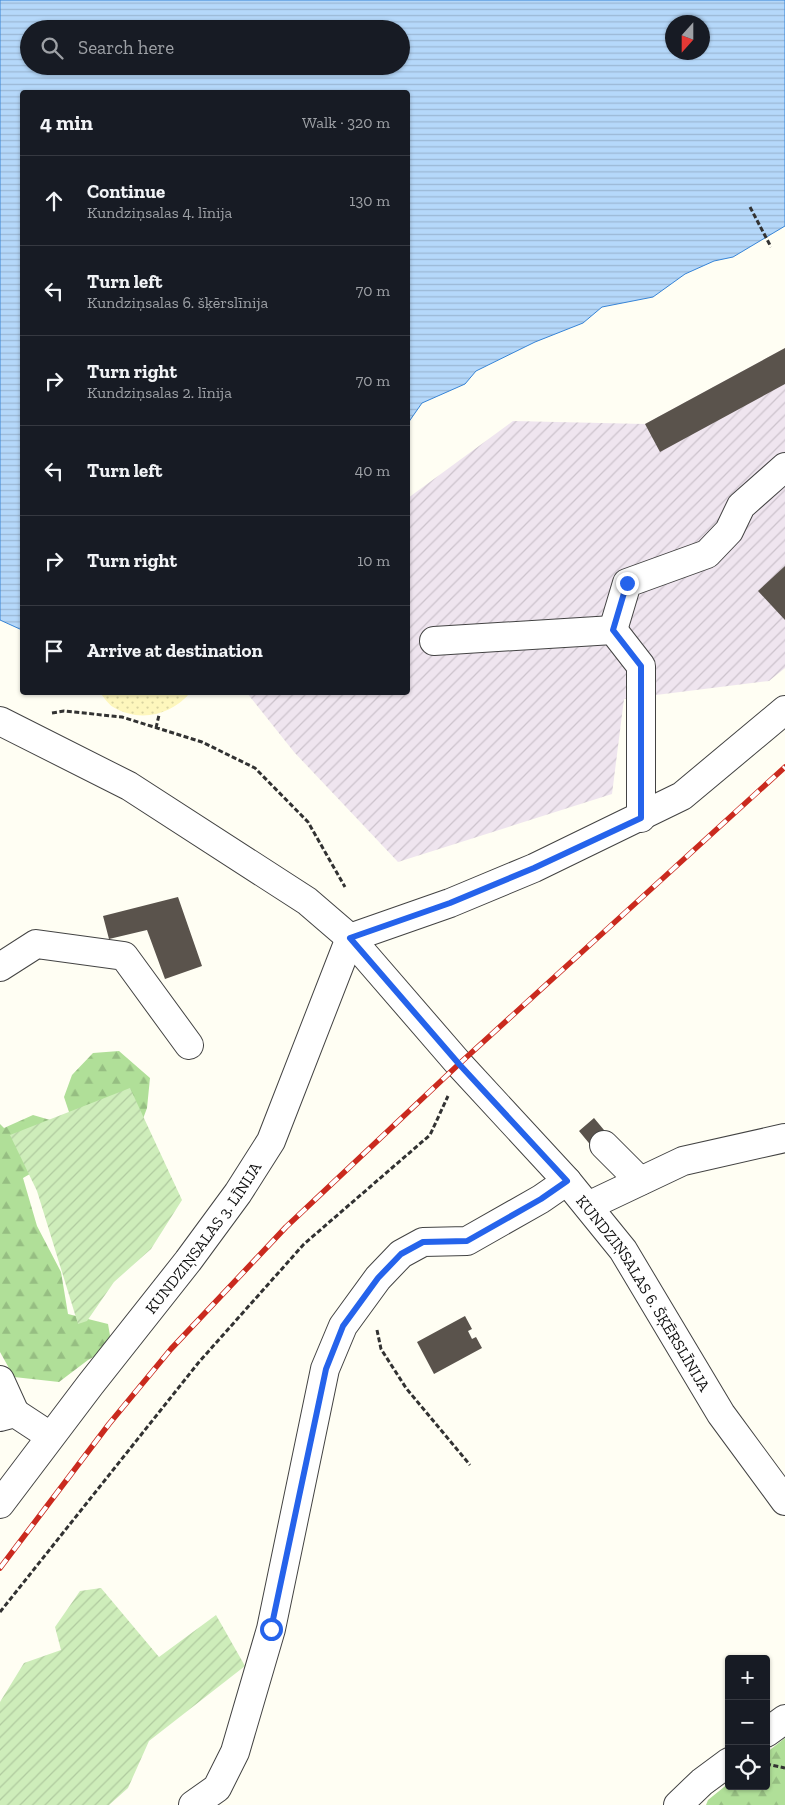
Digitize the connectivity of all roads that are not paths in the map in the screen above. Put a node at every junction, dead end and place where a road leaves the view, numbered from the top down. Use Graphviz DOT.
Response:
graph roads {
  1 [pos="785,467"];
  2 [pos="613,630"];
  3 [pos="434,641"];
  4 [pos="785,710"];
  5 [pos="0,721"];
  6 [pos="641,818"];
  7 [pos="350,938"];
  8 [pos="0,967"];
  9 [pos="189,1045"];
  10 [pos="785,1138"];
  11 [pos="604,1145"];
  12 [pos="567,1181"];
  13 [pos="640,1181"];
  14 [pos="588,1206"];
  15 [pos="0,1380"];
  16 [pos="7,1415"];
  17 [pos="50,1436"];
  18 [pos="785,1501"];
  19 [pos="0,1504"];
  20 [pos="785,1719"];
  21 [pos="770,1730"];
  22 [pos="725,1765"];
  23 [pos="192,1805"];
  24 [pos="678,1805"];
  1 -- 2 [label="street"];
  2 -- 3 [label="street"];
  2 -- 6 [label="street"];
  4 -- 6 [label="street"];
  5 -- 7 [label="street, KUNDZIŅSALAS 6. ŠĶĒRSLĪNIJA"];
  6 -- 7 [label="street"];
  7 -- 12 [label="street, KUNDZIŅSALAS 6. ŠĶĒRSLĪNIJA"];
  7 -- 17 [label="street, KUNDZIŅSALAS 3. LĪNIJA"];
  8 -- 9 [label="street"];
  10 -- 13 [label="street"];
  11 -- 13 [label="street"];
  12 -- 14 [label="street, KUNDZIŅSALAS 6. ŠĶĒRSLĪNIJA"];
  12 -- 23 [label="street"];
  13 -- 14 [label="street"];
  14 -- 18 [label="street, KUNDZIŅSALAS 6. ŠĶĒRSLĪNIJA"];
  15 -- 16 [label="street"];
  16 -- 17 [label="street"];
  17 -- 19 [label="street, KUNDZIŅSALAS 3. LĪNIJA"];
  20 -- 21 [label="street"];
  22 -- 24 [label="street"];
}
